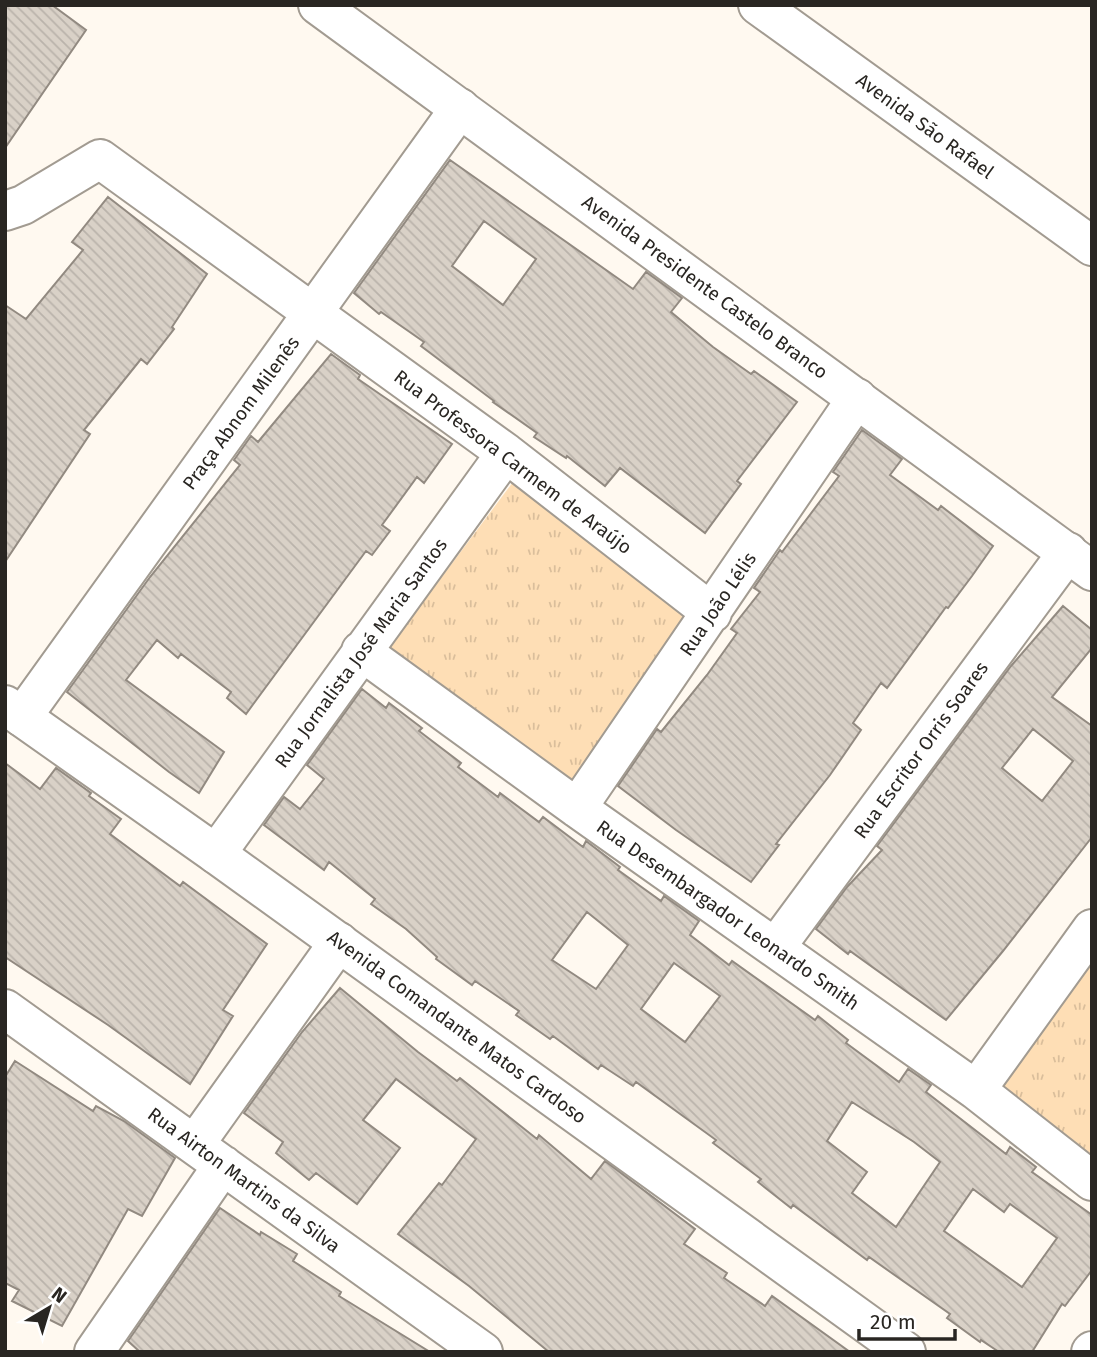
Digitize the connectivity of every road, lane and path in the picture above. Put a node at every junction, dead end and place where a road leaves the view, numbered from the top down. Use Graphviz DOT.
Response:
graph roads {
  1 [pos="317,5"];
  2 [pos="758,5"];
  3 [pos="460,108"];
  4 [pos="5,211"];
  5 [pos="1092,246"];
  6 [pos="312,314"];
  7 [pos="857,398"];
  8 [pos="506,453"];
  9 [pos="1080,562"];
  10 [pos="712,612"];
  11 [pos="361,651"];
  12 [pos="13,711"];
  13 [pos="577,808"];
  14 [pos="216,854"];
  15 [pos="1092,929"];
  16 [pos="339,942"];
  17 [pos="775,948"];
  18 [pos="5,1009"];
  19 [pos="48,1041"];
  20 [pos="5,1046"];
  21 [pos="976,1090"];
  22 [pos="209,1154"];
  23 [pos="1092,1181"];
  24 [pos="94,1352"];
  25 [pos="483,1352"];
  26 [pos="906,1352"];
  1 -- 3 [label="street, Avenida Presidente Castelo Branco"];
  2 -- 5 [label="street, Avenida São Rafael"];
  3 -- 6 [label="street, Praça Abnom Milenês"];
  3 -- 7 [label="street, Avenida Presidente Castelo Branco"];
  4 -- 6 [label="street, Rua Professora Carmem de Araújo"];
  6 -- 8 [label="street, Rua Professora Carmem de Araújo"];
  6 -- 12 [label="street, Praça Abnom Milenês"];
  7 -- 9 [label="street, Avenida Presidente Castelo Branco"];
  7 -- 10 [label="street, Rua João Lélis"];
  8 -- 10 [label="street, Rua Professora Carmem de Araújo"];
  8 -- 11 [label="street, Rua Jornalista José Maria Santos"];
  9 -- 17 [label="street, Rua Escritor Orris Soares"];
  10 -- 13 [label="street, Rua João Lélis"];
  11 -- 13 [label="street, Rua Desembargador Leonardo Smith"];
  11 -- 14 [label="street, Rua Jornalista José Maria Santos"];
  12 -- 14 [label="street, Avenida Comandante Matos Cardoso"];
  13 -- 17 [label="street, Rua Desembargador Leonardo Smith"];
  14 -- 16 [label="street, Avenida Comandante Matos Cardoso"];
  15 -- 21 [label="street"];
  16 -- 22 [label="street"];
  16 -- 26 [label="street, Avenida Comandante Matos Cardoso"];
  17 -- 21 [label="street, Rua Desembargador Leonardo Smith"];
  18 -- 19 [label="street, Rua Airton Martins da Silva"];
  19 -- 20 [label="street"];
  19 -- 22 [label="street, Rua Airton Martins da Silva"];
  21 -- 23 [label="street, Rua Desembargador Leonardo Smith"];
  22 -- 24 [label="street"];
  22 -- 25 [label="street, Rua Airton Martins da Silva"];
}
